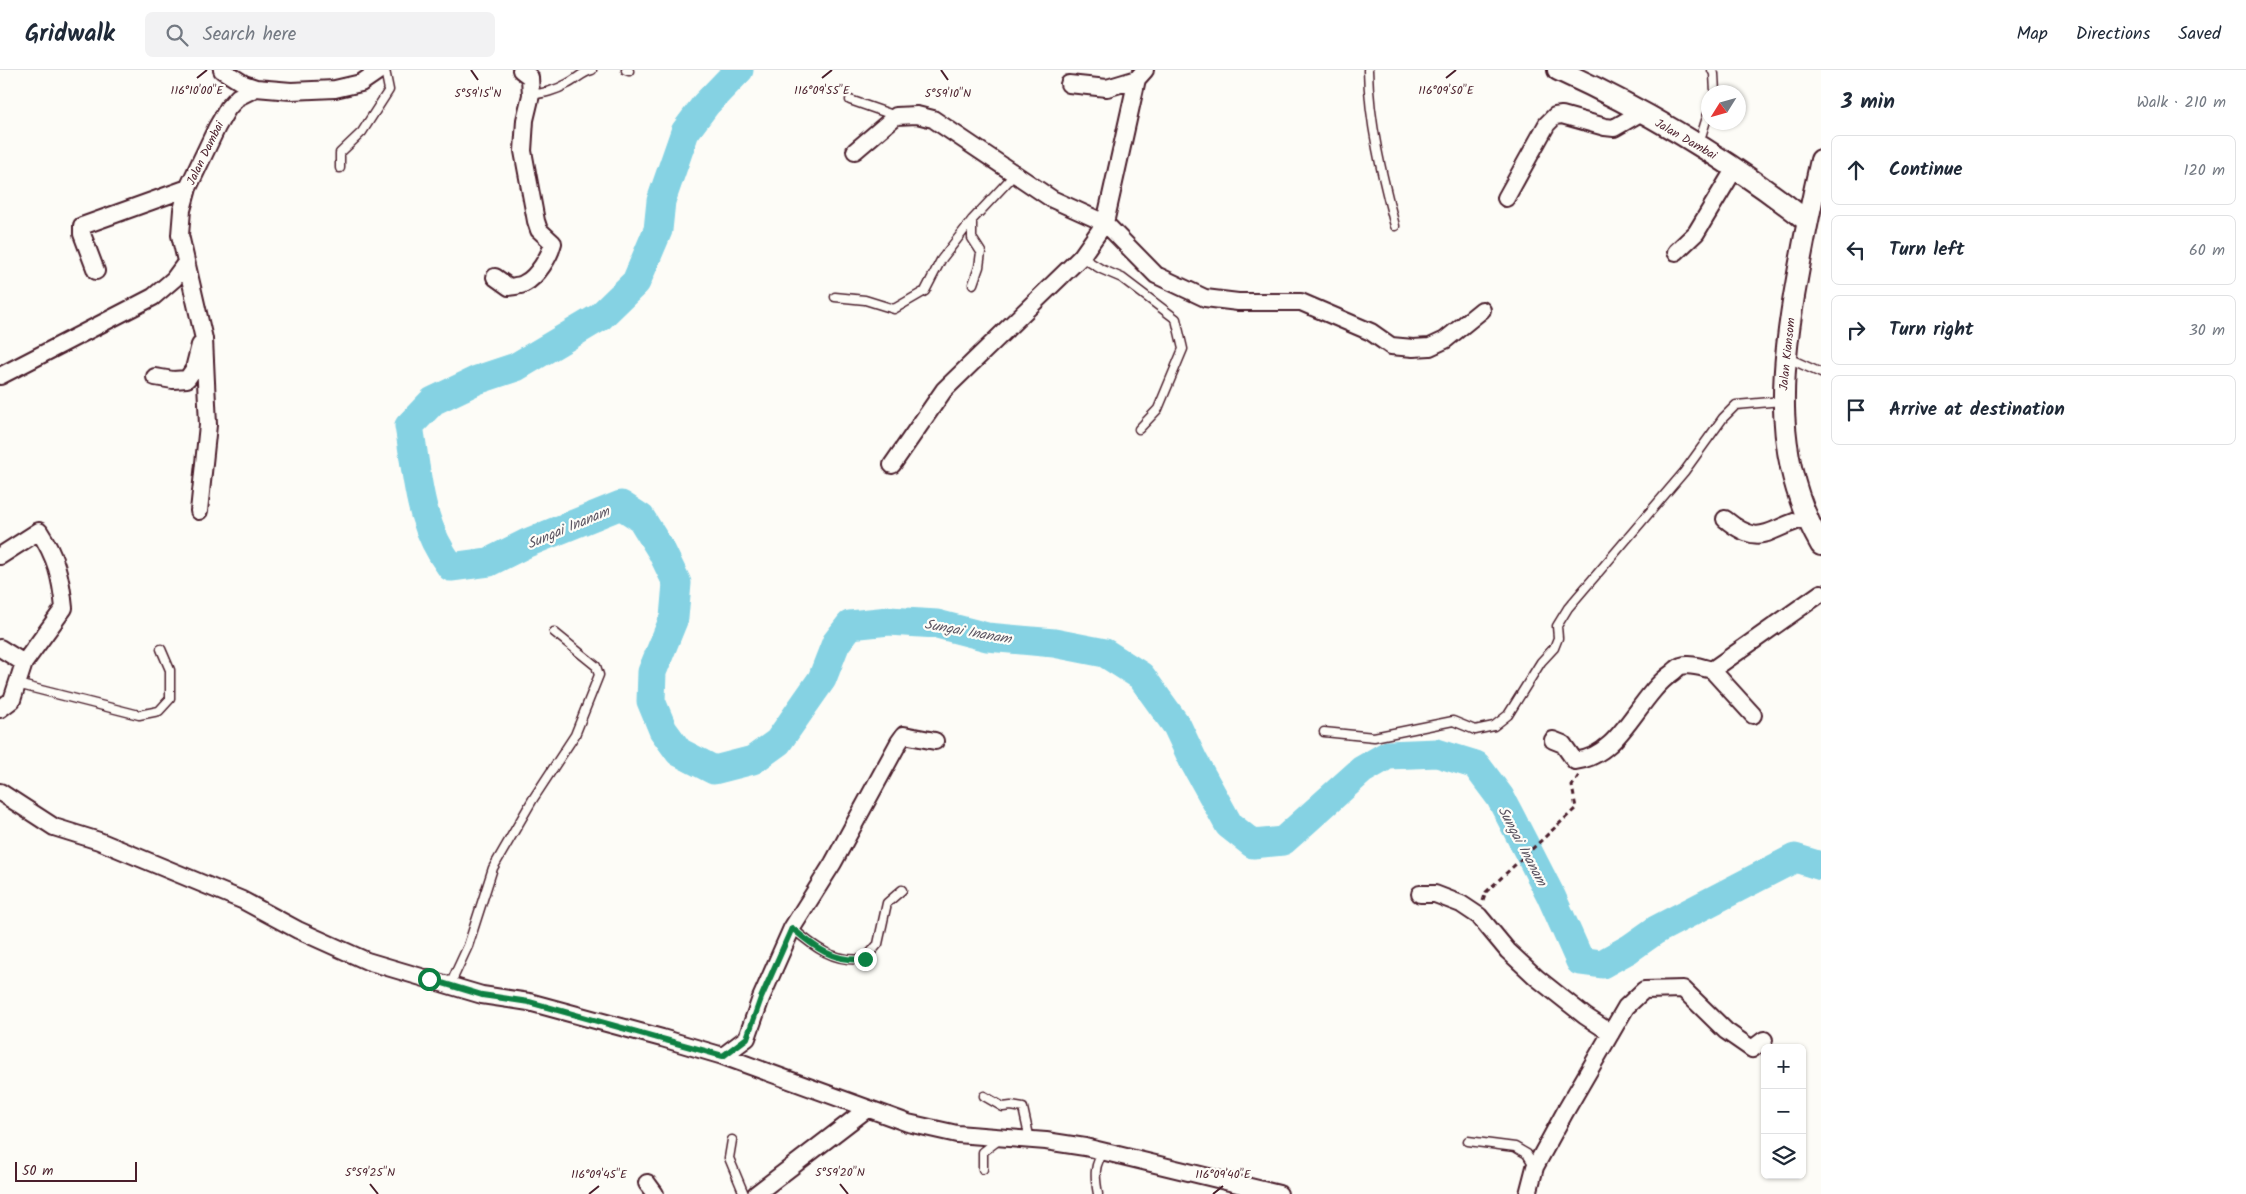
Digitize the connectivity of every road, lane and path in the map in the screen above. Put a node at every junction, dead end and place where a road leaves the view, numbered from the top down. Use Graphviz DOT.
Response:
graph roads {
  1 [pos="222,70"];
  2 [pos="380,70"];
  3 [pos="385,70"];
  4 [pos="521,70"];
  5 [pos="592,70"];
  6 [pos="1368,70"];
  7 [pos="1558,70"];
  8 [pos="1712,70"];
  9 [pos="1141,75"];
  10 [pos="1069,84"];
  11 [pos="1715,85"];
  12 [pos="256,88"];
  13 [pos="531,95"];
  14 [pos="850,100"];
  15 [pos="1640,113"];
  16 [pos="896,116"];
  17 [pos="1703,130"];
  18 [pos="1698,146"];
  19 [pos="855,151"];
  20 [pos="1821,160"];
  21 [pos="340,168"];
  22 [pos="1735,168"];
  23 [pos="1015,174"];
  24 [pos="188,188"];
  25 [pos="1506,198"];
  26 [pos="1813,213"];
  27 [pos="972,220"];
  28 [pos="1105,223"];
  29 [pos="1395,226"];
  30 [pos="1676,252"];
  31 [pos="1081,257"];
  32 [pos="185,264"];
  33 [pos="96,271"];
  34 [pos="495,277"];
  35 [pos="973,284"];
  36 [pos="835,297"];
  37 [pos="1482,310"];
  38 [pos="204,339"];
  39 [pos="1784,356"];
  40 [pos="1821,372"];
  41 [pos="0,376"];
  42 [pos="155,377"];
  43 [pos="1782,401"];
  44 [pos="1139,429"];
  45 [pos="892,465"];
  46 [pos="199,511"];
  47 [pos="1807,518"];
  48 [pos="1725,519"];
  49 [pos="1821,545"];
  50 [pos="0,556"];
  51 [pos="1821,593"];
  52 [pos="554,632"];
  53 [pos="0,648"];
  54 [pos="161,650"];
  55 [pos="24,663"];
  56 [pos="1712,670"];
  57 [pos="17,684"];
  58 [pos="0,709"];
  59 [pos="1753,714"];
  60 [pos="1324,732"];
  61 [pos="1553,740"];
  62 [pos="935,741"];
  63 [pos="1586,760"];
  64 [pos="0,792"];
  65 [pos="902,890"];
  66 [pos="1486,892"];
  67 [pos="1420,894"];
  68 [pos="792,928"];
  69 [pos="449,986"];
  70 [pos="1610,1033"];
  71 [pos="1764,1040"];
  72 [pos="723,1056"];
  73 [pos="984,1096"];
  74 [pos="866,1109"];
  75 [pos="1001,1137"];
  76 [pos="732,1140"];
  77 [pos="1030,1140"];
  78 [pos="1468,1142"];
  79 [pos="1105,1152"];
  80 [pos="1535,1167"];
  81 [pos="983,1170"];
  82 [pos="744,1194"];
  83 [pos="756,1194"];
  84 [pos="1098,1194"];
  85 [pos="1279,1194"];
  86 [pos="1528,1194"];
  1 -- 12 [label="street"];
  2 -- 12 [label="street"];
  3 -- 21 [label="lane"];
  4 -- 13 [label="street"];
  5 -- 13 [label="lane"];
  6 -- 29 [label="lane"];
  7 -- 15 [label="street, Jalan Dambai"];
  8 -- 11 [label="lane"];
  9 -- 10 [label="street"];
  9 -- 28 [label="street"];
  12 -- 24 [label="street, Jalan Dambai"];
  13 -- 34 [label="street"];
  14 -- 16 [label="lane"];
  15 -- 18 [label="street, Jalan Dambai"];
  15 -- 25 [label="street"];
  16 -- 19 [label="street"];
  16 -- 23 [label="street"];
  17 -- 18 [label="lane"];
  18 -- 22 [label="street, Jalan Dambai"];
  20 -- 26 [label="street, Jalan Kiansom"];
  22 -- 26 [label="street, Jalan Dambai"];
  22 -- 30 [label="street"];
  23 -- 27 [label="lane"];
  23 -- 28 [label="street"];
  24 -- 32 [label="street, Jalan Dambai"];
  24 -- 33 [label="street"];
  26 -- 39 [label="street, Jalan Kiansom"];
  27 -- 35 [label="lane"];
  27 -- 36 [label="lane"];
  28 -- 31 [label="street"];
  28 -- 37 [label="street"];
  31 -- 44 [label="lane"];
  31 -- 45 [label="street"];
  32 -- 38 [label="street, Jalan Dambai"];
  32 -- 41 [label="street"];
  38 -- 42 [label="street"];
  38 -- 46 [label="street, Jalan Dambai"];
  39 -- 40 [label="lane"];
  39 -- 43 [label="street, Jalan Kiansom"];
  43 -- 47 [label="street, Jalan Kiansom"];
  43 -- 60 [label="lane"];
  47 -- 48 [label="street"];
  47 -- 49 [label="street, Jalan Kiansom"];
  50 -- 55 [label="street"];
  51 -- 56 [label="street"];
  52 -- 69 [label="lane"];
  53 -- 55 [label="street"];
  54 -- 57 [label="lane"];
  55 -- 57 [label="street"];
  56 -- 59 [label="street"];
  56 -- 63 [label="street"];
  57 -- 58 [label="street"];
  61 -- 63 [label="street"];
  62 -- 68 [label="street"];
  63 -- 66 [label="path"];
  64 -- 69 [label="street"];
  65 -- 68 [label="lane"];
  67 -- 70 [label="street"];
  68 -- 72 [label="street"];
  69 -- 72 [label="street"];
  70 -- 71 [label="street"];
  70 -- 80 [label="street"];
  72 -- 74 [label="street"];
  73 -- 77 [label="lane"];
  74 -- 75 [label="street"];
  74 -- 83 [label="street"];
  75 -- 77 [label="street"];
  75 -- 81 [label="lane"];
  76 -- 82 [label="lane"];
  77 -- 79 [label="street"];
  78 -- 80 [label="lane"];
  79 -- 84 [label="lane"];
  79 -- 85 [label="street"];
  80 -- 86 [label="street"];
}
